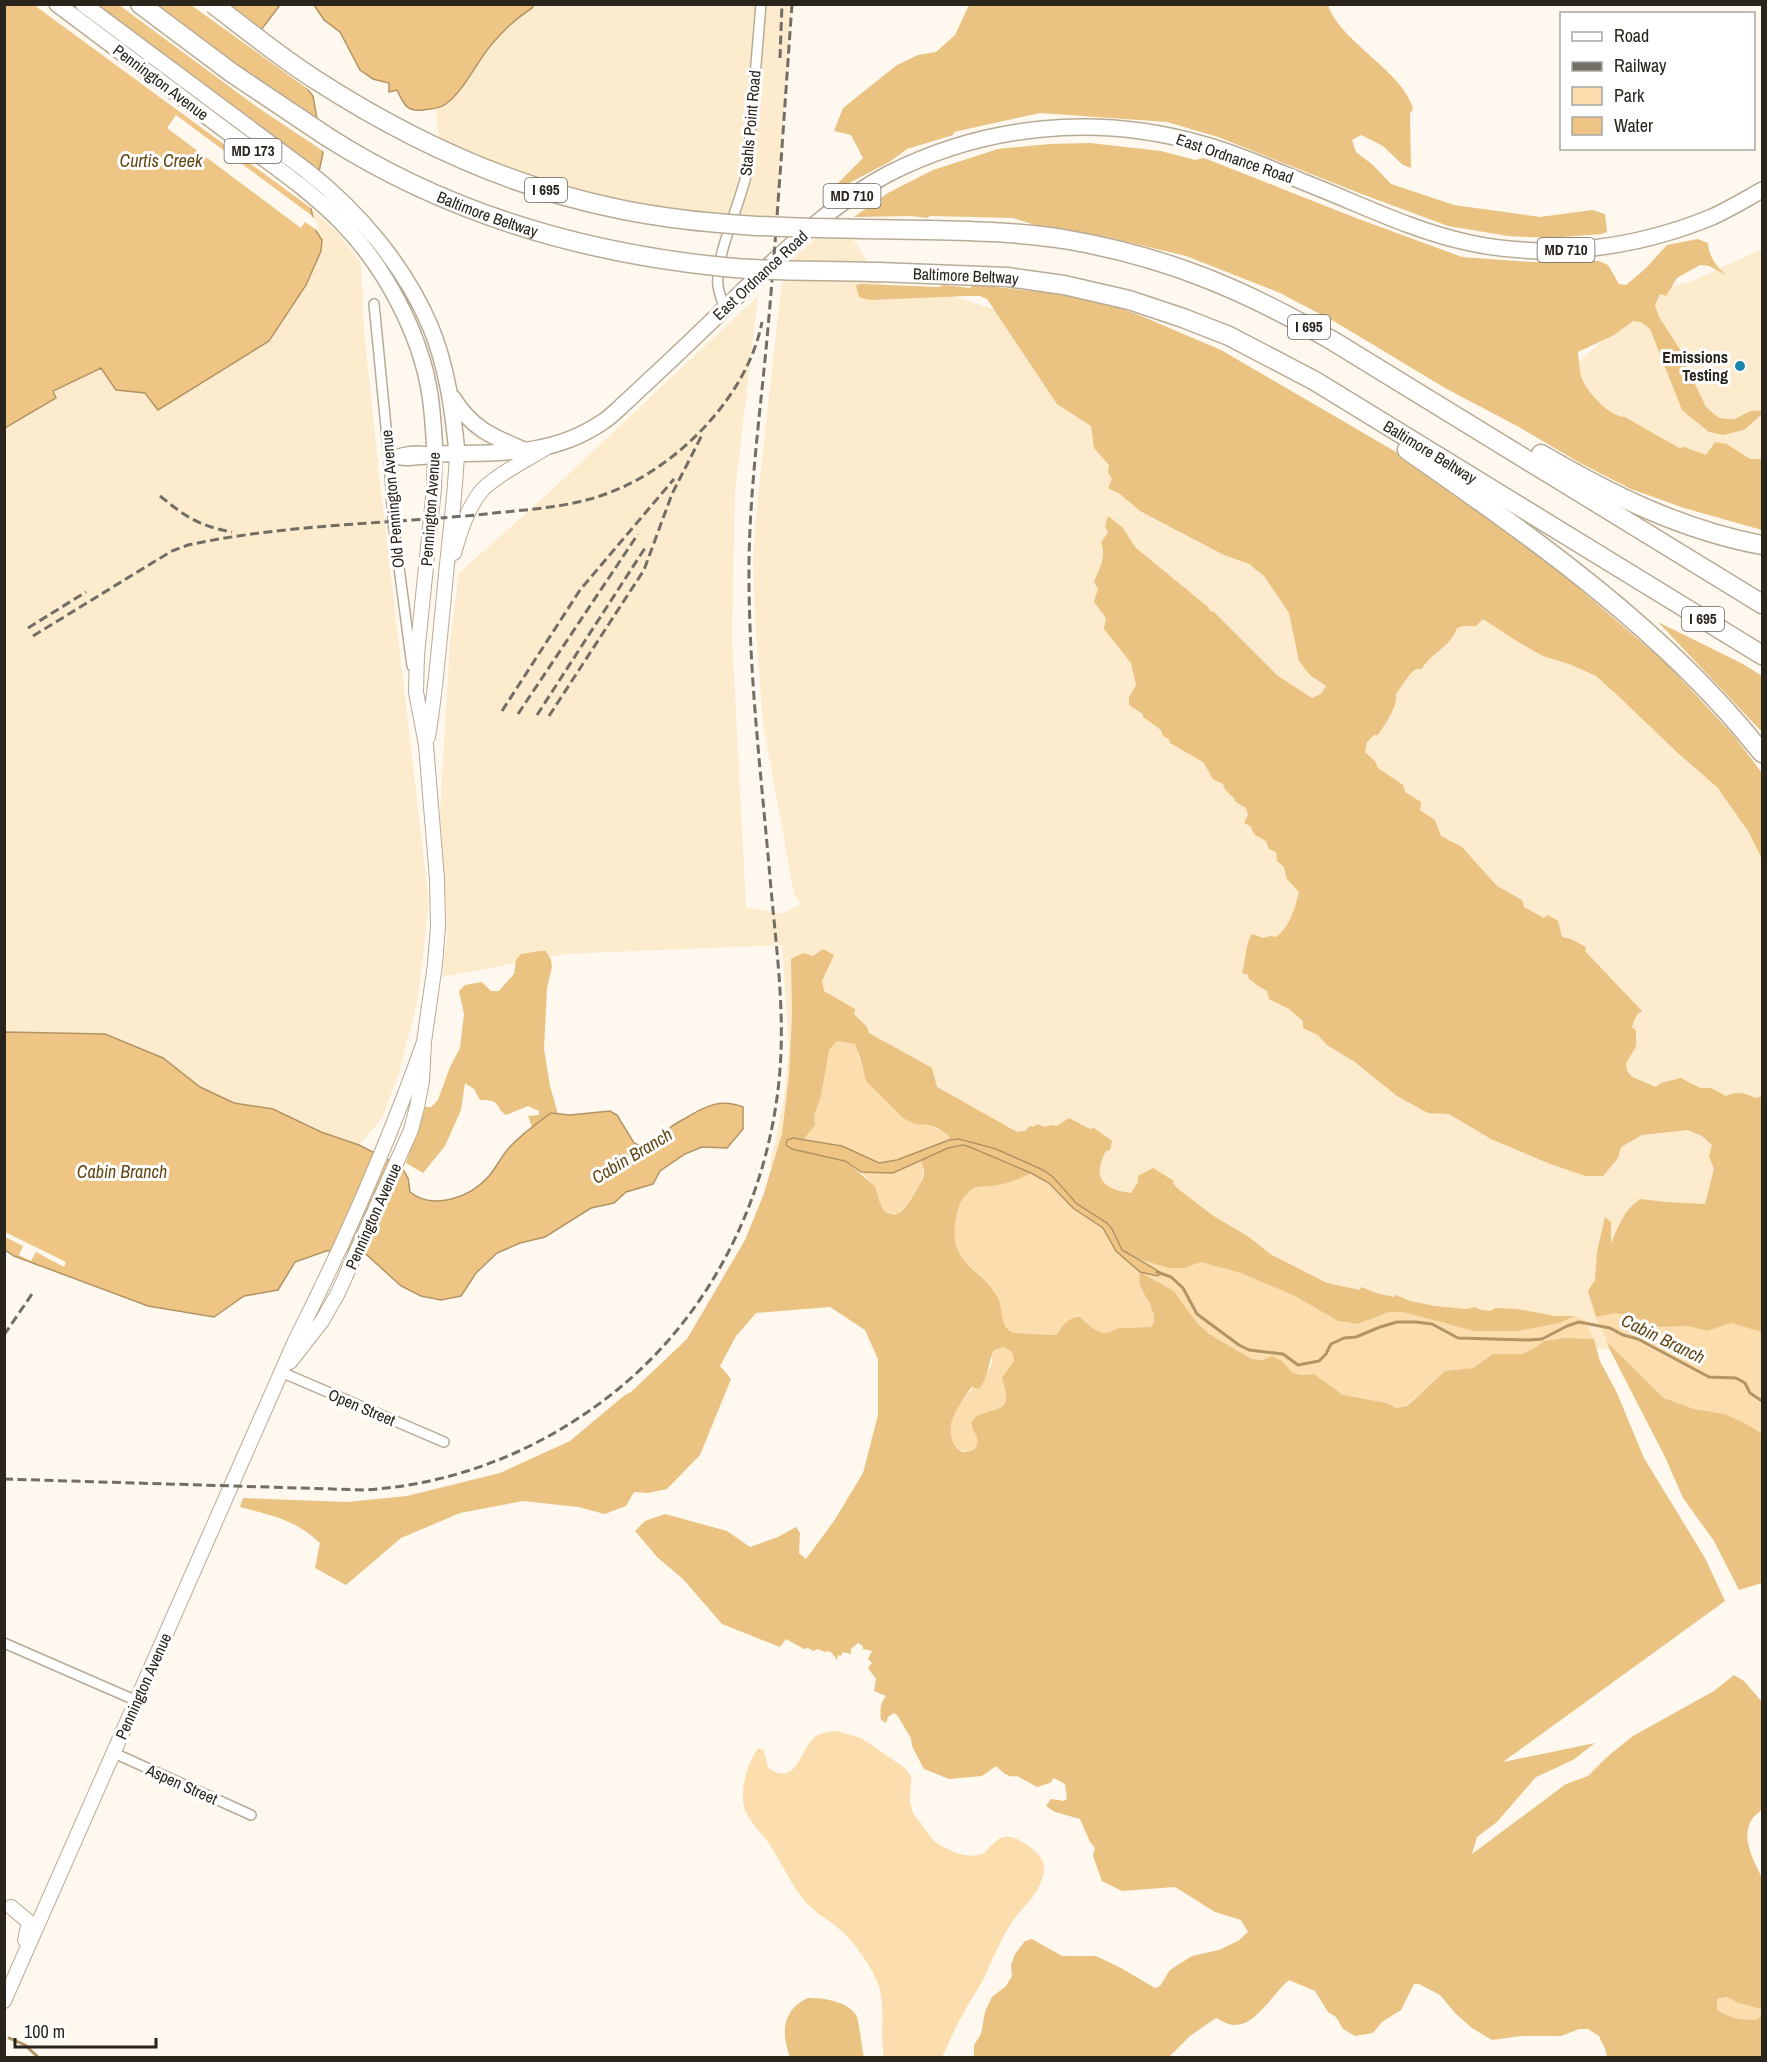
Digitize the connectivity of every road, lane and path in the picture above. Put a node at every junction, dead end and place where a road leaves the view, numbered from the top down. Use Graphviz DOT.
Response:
graph roads {
  1 [pos="57,4"];
  2 [pos="83,4"];
  3 [pos="140,4"];
  4 [pos="213,4"];
  5 [pos="761,4"];
  6 [pos="1762,190"];
  7 [pos="1244,292"];
  8 [pos="374,304"];
  9 [pos="725,308"];
  10 [pos="1229,336"];
  11 [pos="448,389"];
  12 [pos="550,446"];
  13 [pos="527,452"];
  14 [pos="457,453"];
  15 [pos="433,454"];
  16 [pos="389,458"];
  17 [pos="1762,545"];
  18 [pos="445,581"];
  19 [pos="1762,604"];
  20 [pos="1762,655"];
  21 [pos="416,692"];
  22 [pos="426,745"];
  23 [pos="1762,753"];
  24 [pos="424,1042"];
  25 [pos="281,1372"];
  26 [pos="444,1442"];
  27 [pos="4,1643"];
  28 [pos="136,1701"];
  29 [pos="114,1754"];
  30 [pos="251,1815"];
  31 [pos="8,1905"];
  32 [pos="40,1922"];
  33 [pos="4,1992"];
  34 [pos="4,2001"];
  1 -- 15 [label="main road, Pennington Avenue / MD 173"];
  2 -- 11 [label="main road, Pennington Avenue / MD 173"];
  3 -- 10 [label="highway, Baltimore Beltway / I 695, bridge"];
  4 -- 7 [label="highway, I 695, bridge"];
  5 -- 9 [label="street, Stahls Point Road"];
  6 -- 9 [label="main road, East Ordnance Road / MD 710"];
  7 -- 17 [label="highway"];
  7 -- 19 [label="highway, I 695"];
  8 -- 16 [label="street, Old Pennington Avenue"];
  9 -- 12 [label="main road, East Ordnance Road / MD 710"];
  10 -- 20 [label="highway, Baltimore Beltway / I 695"];
  10 -- 23 [label="highway"];
  11 -- 13 [label="main road"];
  11 -- 14 [label="main road, Pennington Avenue / MD 173"];
  12 -- 13 [label="main road, East Ordnance Road / MD 710"];
  12 -- 18 [label="main road"];
  13 -- 14 [label="main road, East Ordnance Road / MD 710"];
  14 -- 15 [label="main road, East Ordnance Road / MD 710"];
  14 -- 18 [label="main road, Pennington Avenue / MD 173"];
  15 -- 16 [label="street, East Ordnance Road"];
  15 -- 21 [label="main road, Pennington Avenue / MD 173"];
  16 -- 21 [label="street, Old Pennington Avenue"];
  18 -- 22 [label="main road, Pennington Avenue / MD 173"];
  21 -- 22 [label="main road, Pennington Avenue / MD 173"];
  22 -- 24 [label="main road, Pennington Avenue / MD 173"];
  24 -- 25 [label="main road, Pennington Avenue / MD 173"];
  24 -- 25 [label="main road, Pennington Avenue / MD 173"];
  25 -- 26 [label="street, Open Street"];
  25 -- 28 [label="main road, Pennington Avenue / MD 173"];
  27 -- 28 [label="street"];
  28 -- 29 [label="main road, Pennington Avenue / MD 173"];
  29 -- 30 [label="street, Aspen Street"];
  29 -- 32 [label="main road, Pennington Avenue / MD 173"];
  31 -- 32 [label="main road"];
  31 -- 33 [label="main road"];
  32 -- 34 [label="main road, Pennington Avenue / MD 173"];
}
